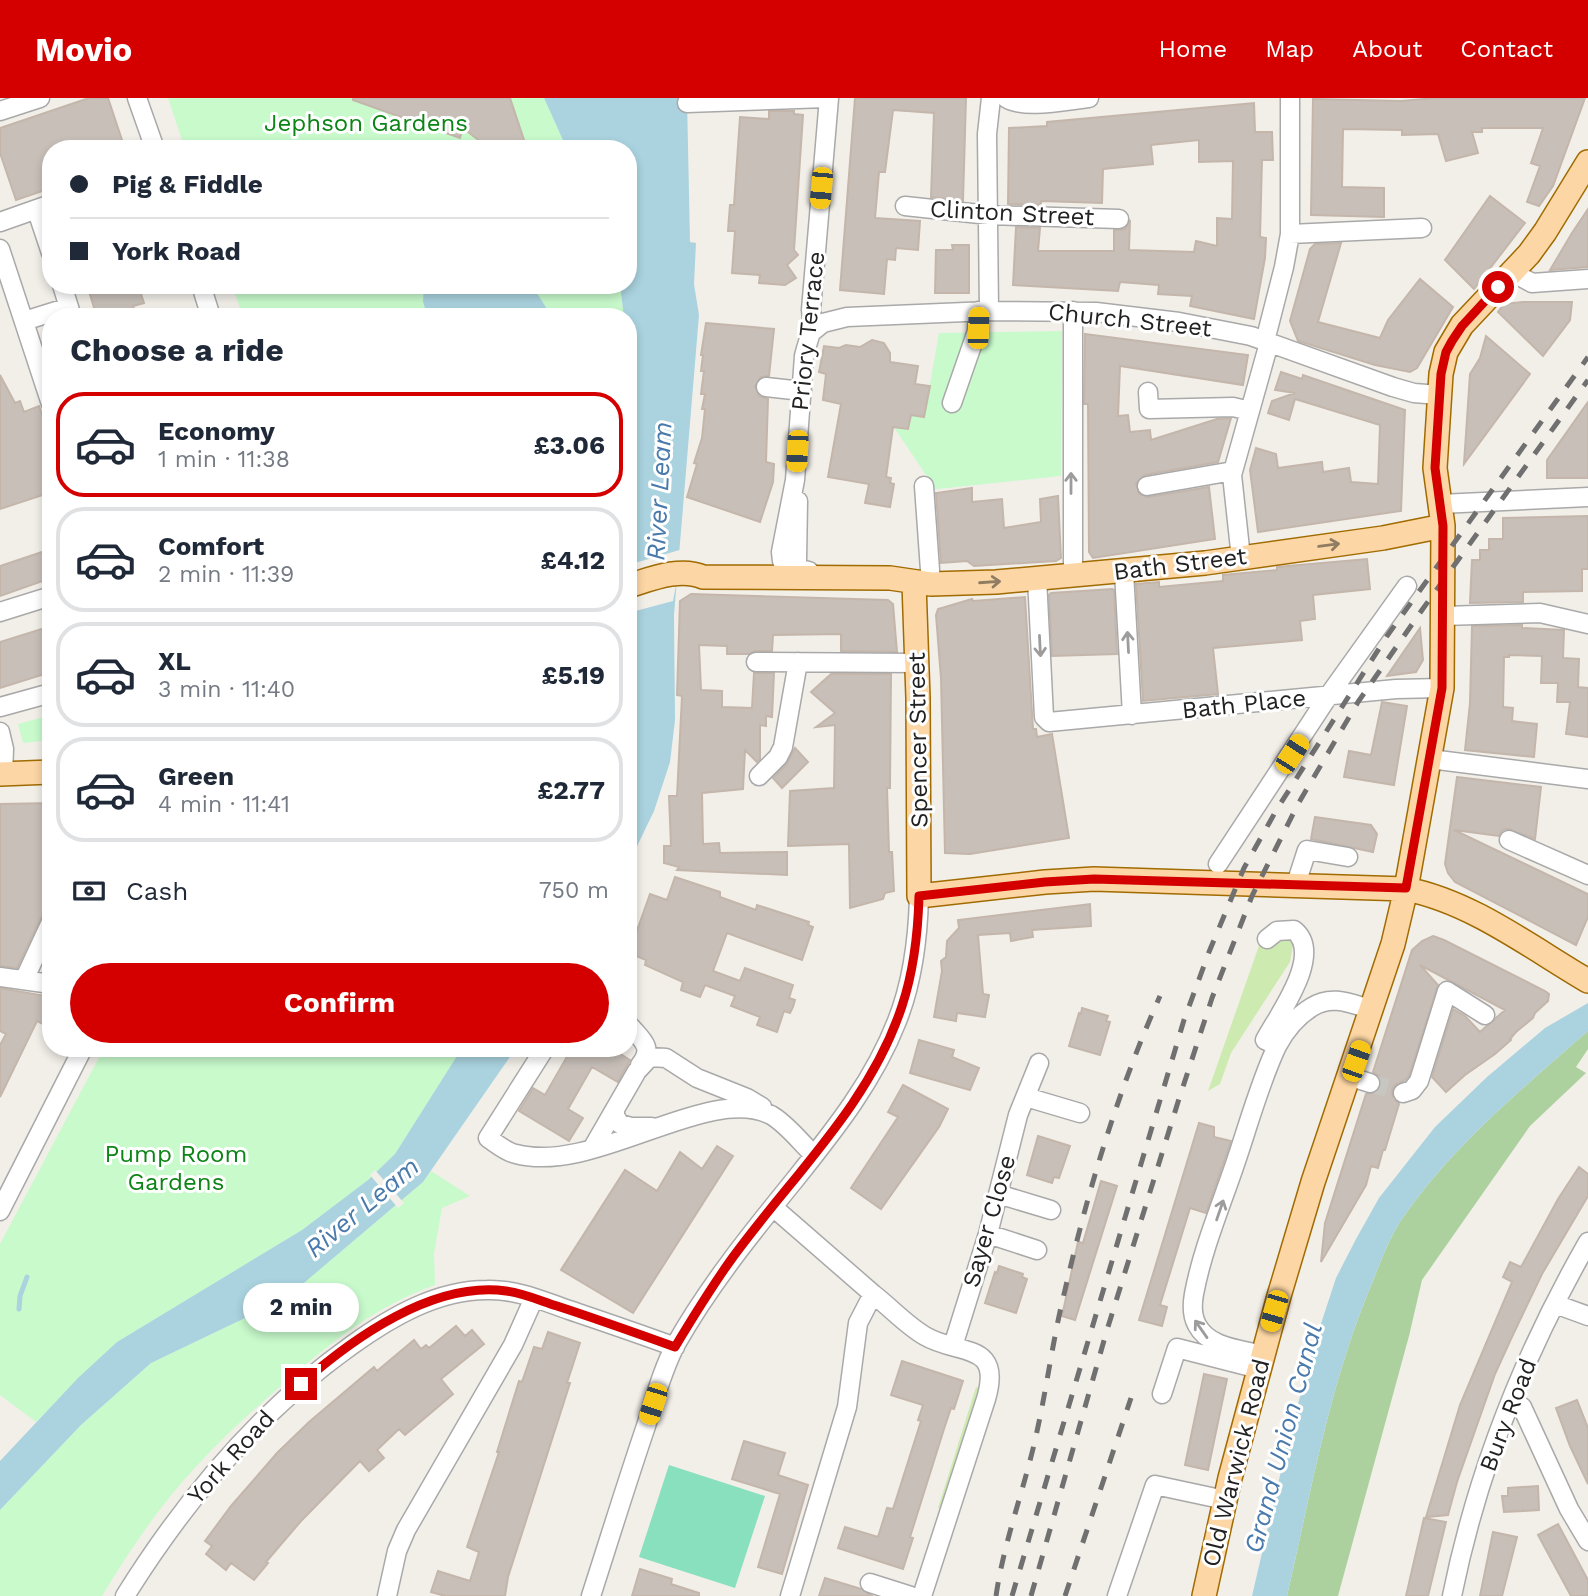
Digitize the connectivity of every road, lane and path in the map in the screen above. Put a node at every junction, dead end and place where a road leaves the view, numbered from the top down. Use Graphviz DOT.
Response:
graph roads {
  1 [pos="40,98"];
  2 [pos="137,98"];
  3 [pos="827,98"];
  4 [pos="991,98"];
  5 [pos="1089,98"];
  6 [pos="1290,98"];
  7 [pos="1008,100"];
  8 [pos="687,103"];
  9 [pos="0,111"];
  10 [pos="152,140"];
  11 [pos="1588,162"];
  12 [pos="905,206"];
  13 [pos="42,211"];
  14 [pos="989,215"];
  15 [pos="1119,219"];
  16 [pos="0,222"];
  17 [pos="1422,228"];
  18 [pos="1290,234"];
  19 [pos="0,249"];
  20 [pos="1512,272"];
  21 [pos="1588,279"];
  22 [pos="984,311"];
  23 [pos="1073,311"];
  24 [pos="42,318"];
  25 [pos="24,321"];
  26 [pos="813,331"];
  27 [pos="1267,342"];
  28 [pos="42,376"];
  29 [pos="766,387"];
  30 [pos="802,391"];
  31 [pos="1148,393"];
  32 [pos="1439,395"];
  33 [pos="952,403"];
  34 [pos="1250,411"];
  35 [pos="1233,471"];
  36 [pos="1147,485"];
  37 [pos="924,486"];
  38 [pos="1588,497"];
  39 [pos="1442,515"];
  40 [pos="1241,558"];
  41 [pos="788,567"];
  42 [pos="1124,572"];
  43 [pos="1073,576"];
  44 [pos="890,578"];
  45 [pos="1037,578"];
  46 [pos="637,584"];
  47 [pos="923,584"];
  48 [pos="1407,586"];
  49 [pos="42,599"];
  50 [pos="0,612"];
  51 [pos="1443,616"];
  52 [pos="1588,624"];
  53 [pos="756,662"];
  54 [pos="798,662"];
  55 [pos="917,663"];
  56 [pos="1442,688"];
  57 [pos="42,695"];
  58 [pos="1329,695"];
  59 [pos="0,707"];
  60 [pos="1132,715"];
  61 [pos="0,732"];
  62 [pos="1430,759"];
  63 [pos="42,772"];
  64 [pos="2,774"];
  65 [pos="759,776"];
  66 [pos="1588,779"];
  67 [pos="1509,840"];
  68 [pos="1348,857"];
  69 [pos="1218,864"];
  70 [pos="1588,875"];
  71 [pos="1296,884"];
  72 [pos="1406,888"];
  73 [pos="919,896"];
  74 [pos="1267,939"];
  75 [pos="42,941"];
  76 [pos="0,977"];
  77 [pos="24,980"];
  78 [pos="1588,981"];
  79 [pos="42,983"];
  80 [pos="1373,1010"];
  81 [pos="1485,1015"];
  82 [pos="637,1035"];
  83 [pos="1269,1042"];
  84 [pos="645,1044"];
  85 [pos="78,1057"];
  86 [pos="539,1057"];
  87 [pos="666,1058"];
  88 [pos="1039,1063"];
  89 [pos="640,1065"];
  90 [pos="1403,1093"];
  91 [pos="1026,1097"];
  92 [pos="615,1109"];
  93 [pos="1080,1113"];
  94 [pos="774,1116"];
  95 [pos="663,1127"];
  96 [pos="592,1149"];
  97 [pos="814,1156"];
  98 [pos="999,1194"];
  99 [pos="773,1207"];
  100 [pos="1051,1210"];
  101 [pos="0,1211"];
  102 [pos="988,1234"];
  103 [pos="1588,1242"];
  104 [pos="1037,1250"];
  105 [pos="873,1294"];
  106 [pos="534,1298"];
  107 [pos="1555,1304"];
  108 [pos="1588,1316"];
  109 [pos="953,1346"];
  110 [pos="675,1347"];
  111 [pos="1261,1362"];
  112 [pos="1162,1394"];
  113 [pos="1511,1401"];
  114 [pos="1225,1500"];
  115 [pos="1588,1541"];
  116 [pos="870,1583"];
  117 [pos="125,1596"];
  118 [pos="387,1596"];
  119 [pos="591,1596"];
  120 [pos="790,1596"];
  121 [pos="911,1596"];
  122 [pos="922,1596"];
  123 [pos="1117,1596"];
  124 [pos="1204,1596"];
  125 [pos="1452,1596"];
  1 -- 9 [label="street"];
  2 -- 10 [label="street"];
  3 -- 8 [label="street"];
  3 -- 26 [label="street, Priory Terrace"];
  4 -- 14 [label="street"];
  5 -- 7 [label="street"];
  6 -- 18 [label="street"];
  11 -- 20 [label="main road, Old Warwick Road"];
  12 -- 14 [label="street, Clinton Street"];
  13 -- 16 [label="street"];
  14 -- 15 [label="street, Clinton Street"];
  14 -- 22 [label="street"];
  17 -- 18 [label="street"];
  18 -- 27 [label="street"];
  19 -- 25 [label="street"];
  20 -- 21 [label="street"];
  20 -- 32 [label="main road, Old Warwick Road"];
  22 -- 23 [label="street, Church Street"];
  22 -- 26 [label="street, Church Street"];
  22 -- 33 [label="street"];
  23 -- 27 [label="street, Church Street"];
  43 -- 23 [label="street, one-way"];
  24 -- 25 [label="street"];
  25 -- 28 [label="street"];
  26 -- 30 [label="street, Priory Terrace"];
  27 -- 32 [label="street, Church Street"];
  27 -- 34 [label="street"];
  29 -- 30 [label="street"];
  30 -- 41 [label="street, Priory Terrace"];
  31 -- 34 [label="street"];
  32 -- 39 [label="main road, Old Warwick Road"];
  34 -- 35 [label="street"];
  35 -- 36 [label="street"];
  35 -- 40 [label="street"];
  37 -- 47 [label="street"];
  38 -- 39 [label="street"];
  40 -- 39 [label="main road, Bath Street, one-way"];
  39 -- 51 [label="main road, Old Warwick Road"];
  40 -- 42 [label="main road, Bath Street"];
  41 -- 44 [label="main road"];
  41 -- 44 [label="main road"];
  41 -- 46 [label="main road"];
  42 -- 43 [label="main road, Bath Street"];
  60 -- 42 [label="street, one-way"];
  43 -- 45 [label="main road, Bath Street"];
  44 -- 47 [label="main road, Bath Street"];
  47 -- 45 [label="main road, Bath Street, one-way"];
  45 -- 60 [label="street, Bath Place, one-way"];
  47 -- 55 [label="main road, Spencer Street"];
  48 -- 58 [label="street"];
  49 -- 50 [label="street"];
  51 -- 52 [label="street"];
  51 -- 56 [label="main road, Old Warwick Road"];
  53 -- 54 [label="street"];
  54 -- 55 [label="street"];
  54 -- 65 [label="street"];
  55 -- 73 [label="main road, Spencer Street"];
  56 -- 58 [label="street, Bath Place"];
  56 -- 62 [label="main road, Old Warwick Road"];
  57 -- 59 [label="street"];
  58 -- 60 [label="street, Bath Place"];
  58 -- 69 [label="street"];
  61 -- 64 [label="street"];
  62 -- 66 [label="street"];
  62 -- 72 [label="main road, Old Warwick Road"];
  63 -- 64 [label="main road"];
  67 -- 70 [label="street"];
  68 -- 71 [label="street"];
  71 -- 72 [label="main road"];
  71 -- 73 [label="main road"];
  72 -- 78 [label="main road"];
  72 -- 80 [label="main road, Old Warwick Road"];
  73 -- 97 [label="street"];
  74 -- 83 [label="street"];
  75 -- 77 [label="street"];
  76 -- 77 [label="street"];
  77 -- 79 [label="street"];
  80 -- 111 [label="main road, Old Warwick Road"];
  111 -- 80 [label="street, one-way"];
  81 -- 90 [label="street"];
  82 -- 84 [label="street"];
  84 -- 87 [label="street"];
  84 -- 89 [label="street"];
  85 -- 101 [label="street"];
  86 -- 96 [label="street"];
  87 -- 89 [label="street"];
  87 -- 94 [label="street"];
  88 -- 91 [label="street, Sayer Close"];
  89 -- 92 [label="street"];
  91 -- 93 [label="street"];
  91 -- 98 [label="street, Sayer Close"];
  92 -- 95 [label="street"];
  92 -- 96 [label="street"];
  94 -- 95 [label="street"];
  94 -- 97 [label="street"];
  95 -- 96 [label="street"];
  97 -- 99 [label="street"];
  98 -- 100 [label="street"];
  98 -- 102 [label="street, Sayer Close"];
  99 -- 105 [label="street"];
  99 -- 110 [label="street"];
  102 -- 104 [label="street"];
  102 -- 109 [label="street, Sayer Close"];
  103 -- 107 [label="street, Bury Road"];
  105 -- 109 [label="street"];
  105 -- 120 [label="street"];
  106 -- 110 [label="street, York Road"];
  106 -- 117 [label="street, York Road"];
  106 -- 118 [label="street"];
  107 -- 108 [label="street"];
  107 -- 113 [label="street, Bury Road"];
  109 -- 122 [label="street"];
  110 -- 119 [label="street"];
  111 -- 112 [label="street"];
  111 -- 114 [label="main road, Old Warwick Road"];
  113 -- 115 [label="street"];
  113 -- 125 [label="street, Bury Road"];
  114 -- 123 [label="street"];
  114 -- 124 [label="main road, Old Warwick Road"];
  116 -- 121 [label="street"];
}
